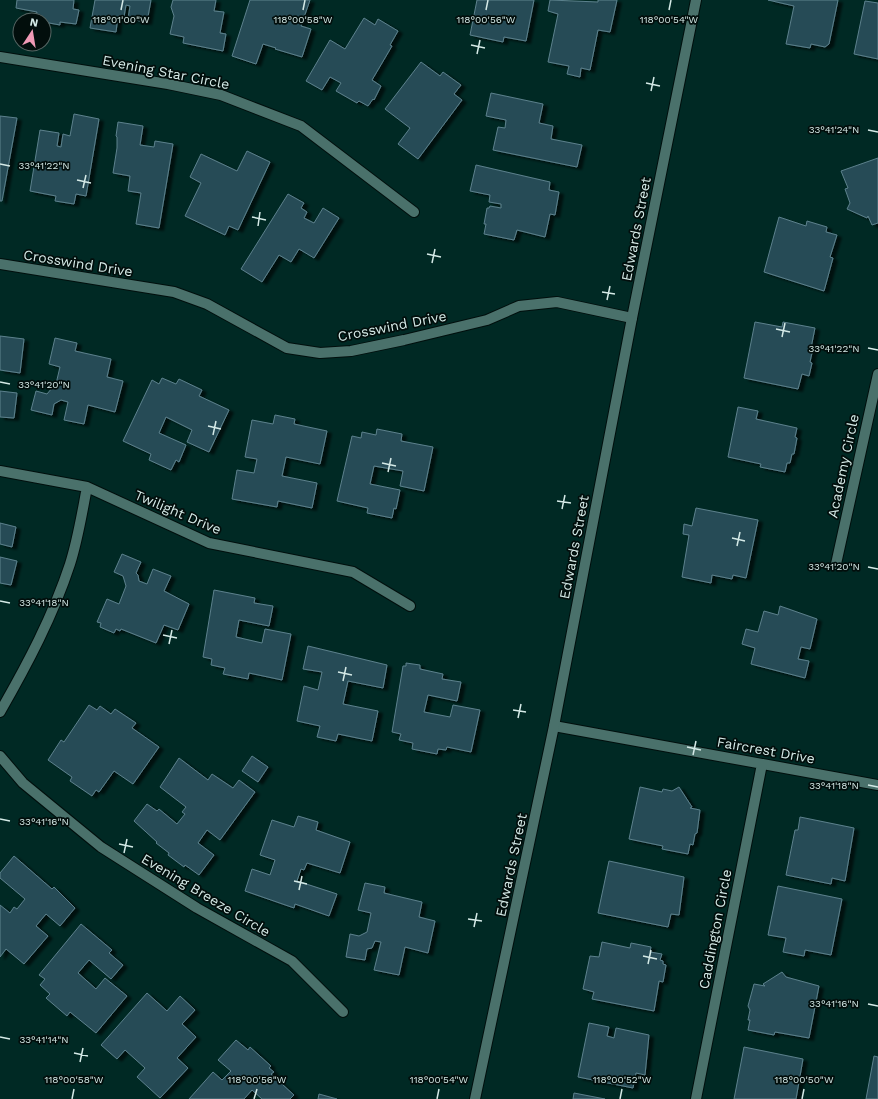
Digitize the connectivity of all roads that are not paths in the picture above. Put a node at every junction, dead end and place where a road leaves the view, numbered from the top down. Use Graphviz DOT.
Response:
graph roads {
  1 [pos="696,0"];
  2 [pos="0,57"];
  3 [pos="414,212"];
  4 [pos="0,264"];
  5 [pos="632,318"];
  6 [pos="878,374"];
  7 [pos="0,471"];
  8 [pos="87,487"];
  9 [pos="836,564"];
  10 [pos="410,606"];
  11 [pos="0,712"];
  12 [pos="554,726"];
  13 [pos="0,756"];
  14 [pos="762,764"];
  15 [pos="878,785"];
  16 [pos="343,1012"];
  17 [pos="475,1099"];
  18 [pos="696,1099"];
  1 -- 5 [label="street, Edwards Street"];
  2 -- 3 [label="street, Evening Star Circle"];
  4 -- 5 [label="street, Crosswind Drive"];
  5 -- 12 [label="street, Edwards Street"];
  6 -- 9 [label="street, Academy Circle"];
  7 -- 8 [label="street, Twilight Drive"];
  8 -- 10 [label="street, Twilight Drive"];
  8 -- 11 [label="street"];
  12 -- 14 [label="street, Faircrest Drive"];
  12 -- 17 [label="street, Edwards Street"];
  13 -- 16 [label="street, Evening Breeze Circle"];
  14 -- 15 [label="street, Faircrest Drive"];
  14 -- 18 [label="street, Caddington Circle"];
}
